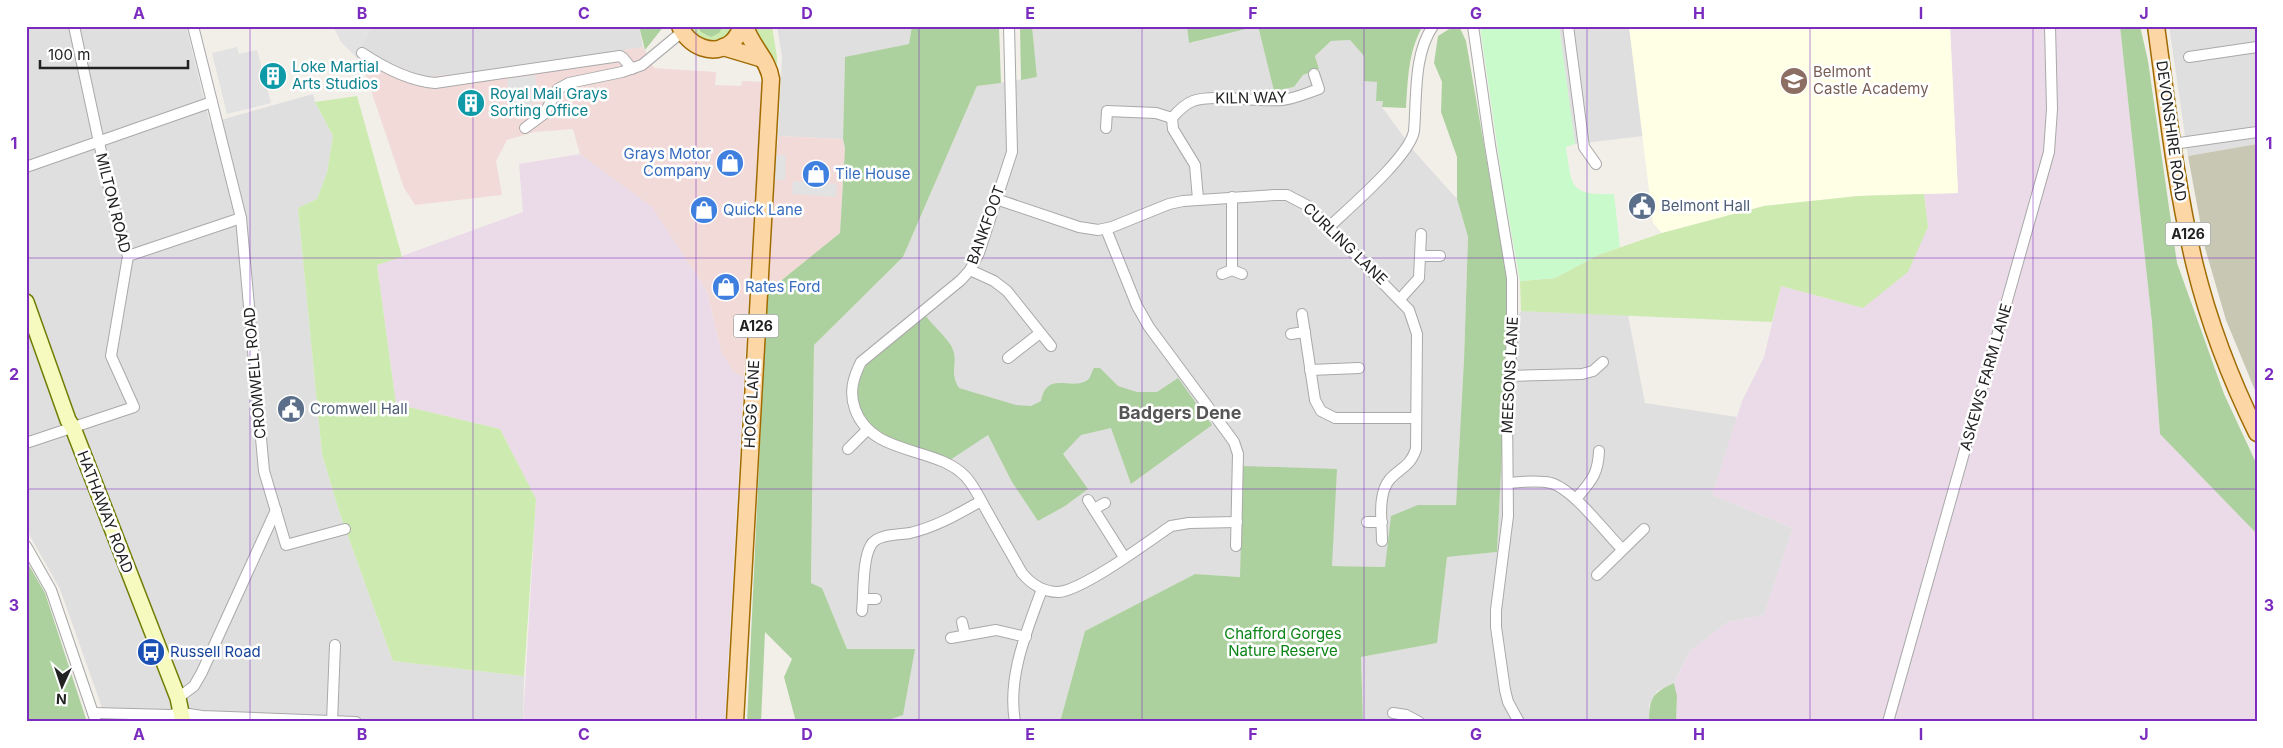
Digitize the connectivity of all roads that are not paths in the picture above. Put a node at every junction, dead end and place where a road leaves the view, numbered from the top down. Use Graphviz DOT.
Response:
graph roads {
  1 [pos="74,26"];
  2 [pos="193,26"];
  3 [pos="744,26"];
  4 [pos="1009,26"];
  5 [pos="1433,26"];
  6 [pos="1473,26"];
  7 [pos="1568,26"];
  8 [pos="2050,26"];
  9 [pos="2156,26"];
  10 [pos="681,29"];
  11 [pos="723,47"];
  12 [pos="2257,47"];
  13 [pos="362,53"];
  14 [pos="2189,57"];
  15 [pos="763,59"];
  16 [pos="632,69"];
  17 [pos="1314,74"];
  18 [pos="212,102"];
  19 [pos="1172,118"];
  20 [pos="525,128"];
  21 [pos="1106,128"];
  22 [pos="2257,132"];
  23 [pos="98,141"];
  24 [pos="2173,144"];
  25 [pos="1596,164"];
  26 [pos="26,167"];
  27 [pos="1232,197"];
  28 [pos="996,199"];
  29 [pos="1198,199"];
  30 [pos="241,218"];
  31 [pos="1330,227"];
  32 [pos="1106,229"];
  33 [pos="1421,234"];
  34 [pos="128,256"];
  35 [pos="1421,256"];
  36 [pos="1440,256"];
  37 [pos="970,270"];
  38 [pos="1232,273"];
  39 [pos="1400,299"];
  40 [pos="26,302"];
  41 [pos="1302,314"];
  42 [pos="1305,332"];
  43 [pos="1040,333"];
  44 [pos="1290,334"];
  45 [pos="1051,346"];
  46 [pos="1008,358"];
  47 [pos="1603,362"];
  48 [pos="1359,368"];
  49 [pos="1310,370"];
  50 [pos="1510,376"];
  51 [pos="1416,418"];
  52 [pos="72,428"];
  53 [pos="866,430"];
  54 [pos="2257,433"];
  55 [pos="26,443"];
  56 [pos="848,449"];
  57 [pos="1599,451"];
  58 [pos="1508,483"];
  59 [pos="1576,499"];
  60 [pos="1088,500"];
  61 [pos="981,501"];
  62 [pos="1105,502"];
  63 [pos="1094,509"];
  64 [pos="276,510"];
  65 [pos="1237,522"];
  66 [pos="1367,522"];
  67 [pos="1382,522"];
  68 [pos="345,529"];
  69 [pos="1644,529"];
  70 [pos="1382,541"];
  71 [pos="26,546"];
  72 [pos="1236,546"];
  73 [pos="1622,549"];
  74 [pos="1124,557"];
  75 [pos="1596,575"];
  76 [pos="1042,588"];
  77 [pos="864,599"];
  78 [pos="876,600"];
  79 [pos="862,611"];
  80 [pos="962,622"];
  81 [pos="965,635"];
  82 [pos="1026,637"];
  83 [pos="950,638"];
  84 [pos="335,645"];
  85 [pos="178,698"];
  86 [pos="1392,713"];
  87 [pos="94,718"];
  88 [pos="183,718"];
  89 [pos="332,721"];
  90 [pos="356,722"];
  91 [pos="735,722"];
  92 [pos="1015,722"];
  93 [pos="1419,722"];
  94 [pos="1519,722"];
  95 [pos="1888,722"];
  1 -- 23 [label="street, MILTON ROAD"];
  2 -- 18 [label="street, CROMWELL ROAD"];
  3 -- 11 [label="main road, HOGG LANE"];
  3 -- 15 [label="main road, HOGG LANE / A126"];
  4 -- 28 [label="street, BANKFOOT"];
  5 -- 31 [label="street"];
  6 -- 50 [label="street, MEESONS LANE"];
  7 -- 25 [label="street"];
  8 -- 95 [label="street, ASKEWS FARM LANE"];
  9 -- 24 [label="main road, DEVONSHIRE ROAD / A126"];
  10 -- 11 [label="main road"];
  10 -- 16 [label="street"];
  11 -- 15 [label="main road"];
  12 -- 14 [label="street"];
  13 -- 16 [label="street"];
  15 -- 91 [label="main road, HOGG LANE / A126"];
  16 -- 20 [label="street"];
  17 -- 19 [label="street, KILN WAY"];
  18 -- 23 [label="street"];
  18 -- 30 [label="street, CROMWELL ROAD"];
  19 -- 21 [label="street"];
  19 -- 29 [label="street"];
  22 -- 24 [label="street"];
  23 -- 26 [label="street"];
  23 -- 34 [label="street, MILTON ROAD"];
  24 -- 54 [label="main road, DEVONSHIRE ROAD / A126"];
  27 -- 29 [label="street, CURLING LANE"];
  27 -- 31 [label="street, CURLING LANE"];
  27 -- 38 [label="street"];
  28 -- 32 [label="street, CURLING LANE"];
  28 -- 37 [label="street, BANKFOOT"];
  29 -- 32 [label="street, CURLING LANE"];
  30 -- 34 [label="street"];
  30 -- 64 [label="street, CROMWELL ROAD"];
  31 -- 39 [label="street, CURLING LANE"];
  32 -- 65 [label="street"];
  33 -- 35 [label="street"];
  34 -- 52 [label="street, MILTON ROAD"];
  35 -- 36 [label="street"];
  35 -- 39 [label="street"];
  37 -- 43 [label="street"];
  37 -- 53 [label="street, BANKFOOT"];
  39 -- 51 [label="street, CURLING LANE"];
  40 -- 52 [label="street, HATHAWAY ROAD"];
  41 -- 42 [label="street"];
  42 -- 44 [label="street"];
  42 -- 49 [label="street"];
  43 -- 45 [label="street"];
  43 -- 46 [label="street"];
  47 -- 50 [label="street"];
  48 -- 49 [label="street"];
  49 -- 51 [label="street"];
  50 -- 58 [label="street, MEESONS LANE"];
  51 -- 67 [label="street, CURLING LANE"];
  52 -- 55 [label="street"];
  52 -- 85 [label="street, HATHAWAY ROAD"];
  53 -- 56 [label="street"];
  53 -- 61 [label="street"];
  57 -- 59 [label="street"];
  58 -- 59 [label="street"];
  58 -- 94 [label="street, MEESONS LANE"];
  59 -- 73 [label="street"];
  60 -- 63 [label="street"];
  61 -- 76 [label="street"];
  61 -- 77 [label="street"];
  62 -- 63 [label="street"];
  63 -- 74 [label="street"];
  64 -- 68 [label="street, CROMWELL ROAD"];
  64 -- 85 [label="street"];
  65 -- 72 [label="street"];
  65 -- 74 [label="street"];
  66 -- 67 [label="street"];
  67 -- 70 [label="street, CURLING LANE"];
  69 -- 73 [label="street"];
  71 -- 87 [label="street"];
  73 -- 75 [label="street"];
  74 -- 76 [label="street"];
  76 -- 82 [label="street"];
  77 -- 78 [label="street"];
  77 -- 79 [label="street"];
  80 -- 81 [label="street"];
  81 -- 82 [label="street"];
  81 -- 83 [label="street"];
  82 -- 92 [label="street"];
  84 -- 89 [label="street"];
  85 -- 88 [label="street, HATHAWAY ROAD"];
  86 -- 93 [label="street"];
  87 -- 88 [label="street"];
  88 -- 89 [label="street"];
  89 -- 90 [label="street"];
}
